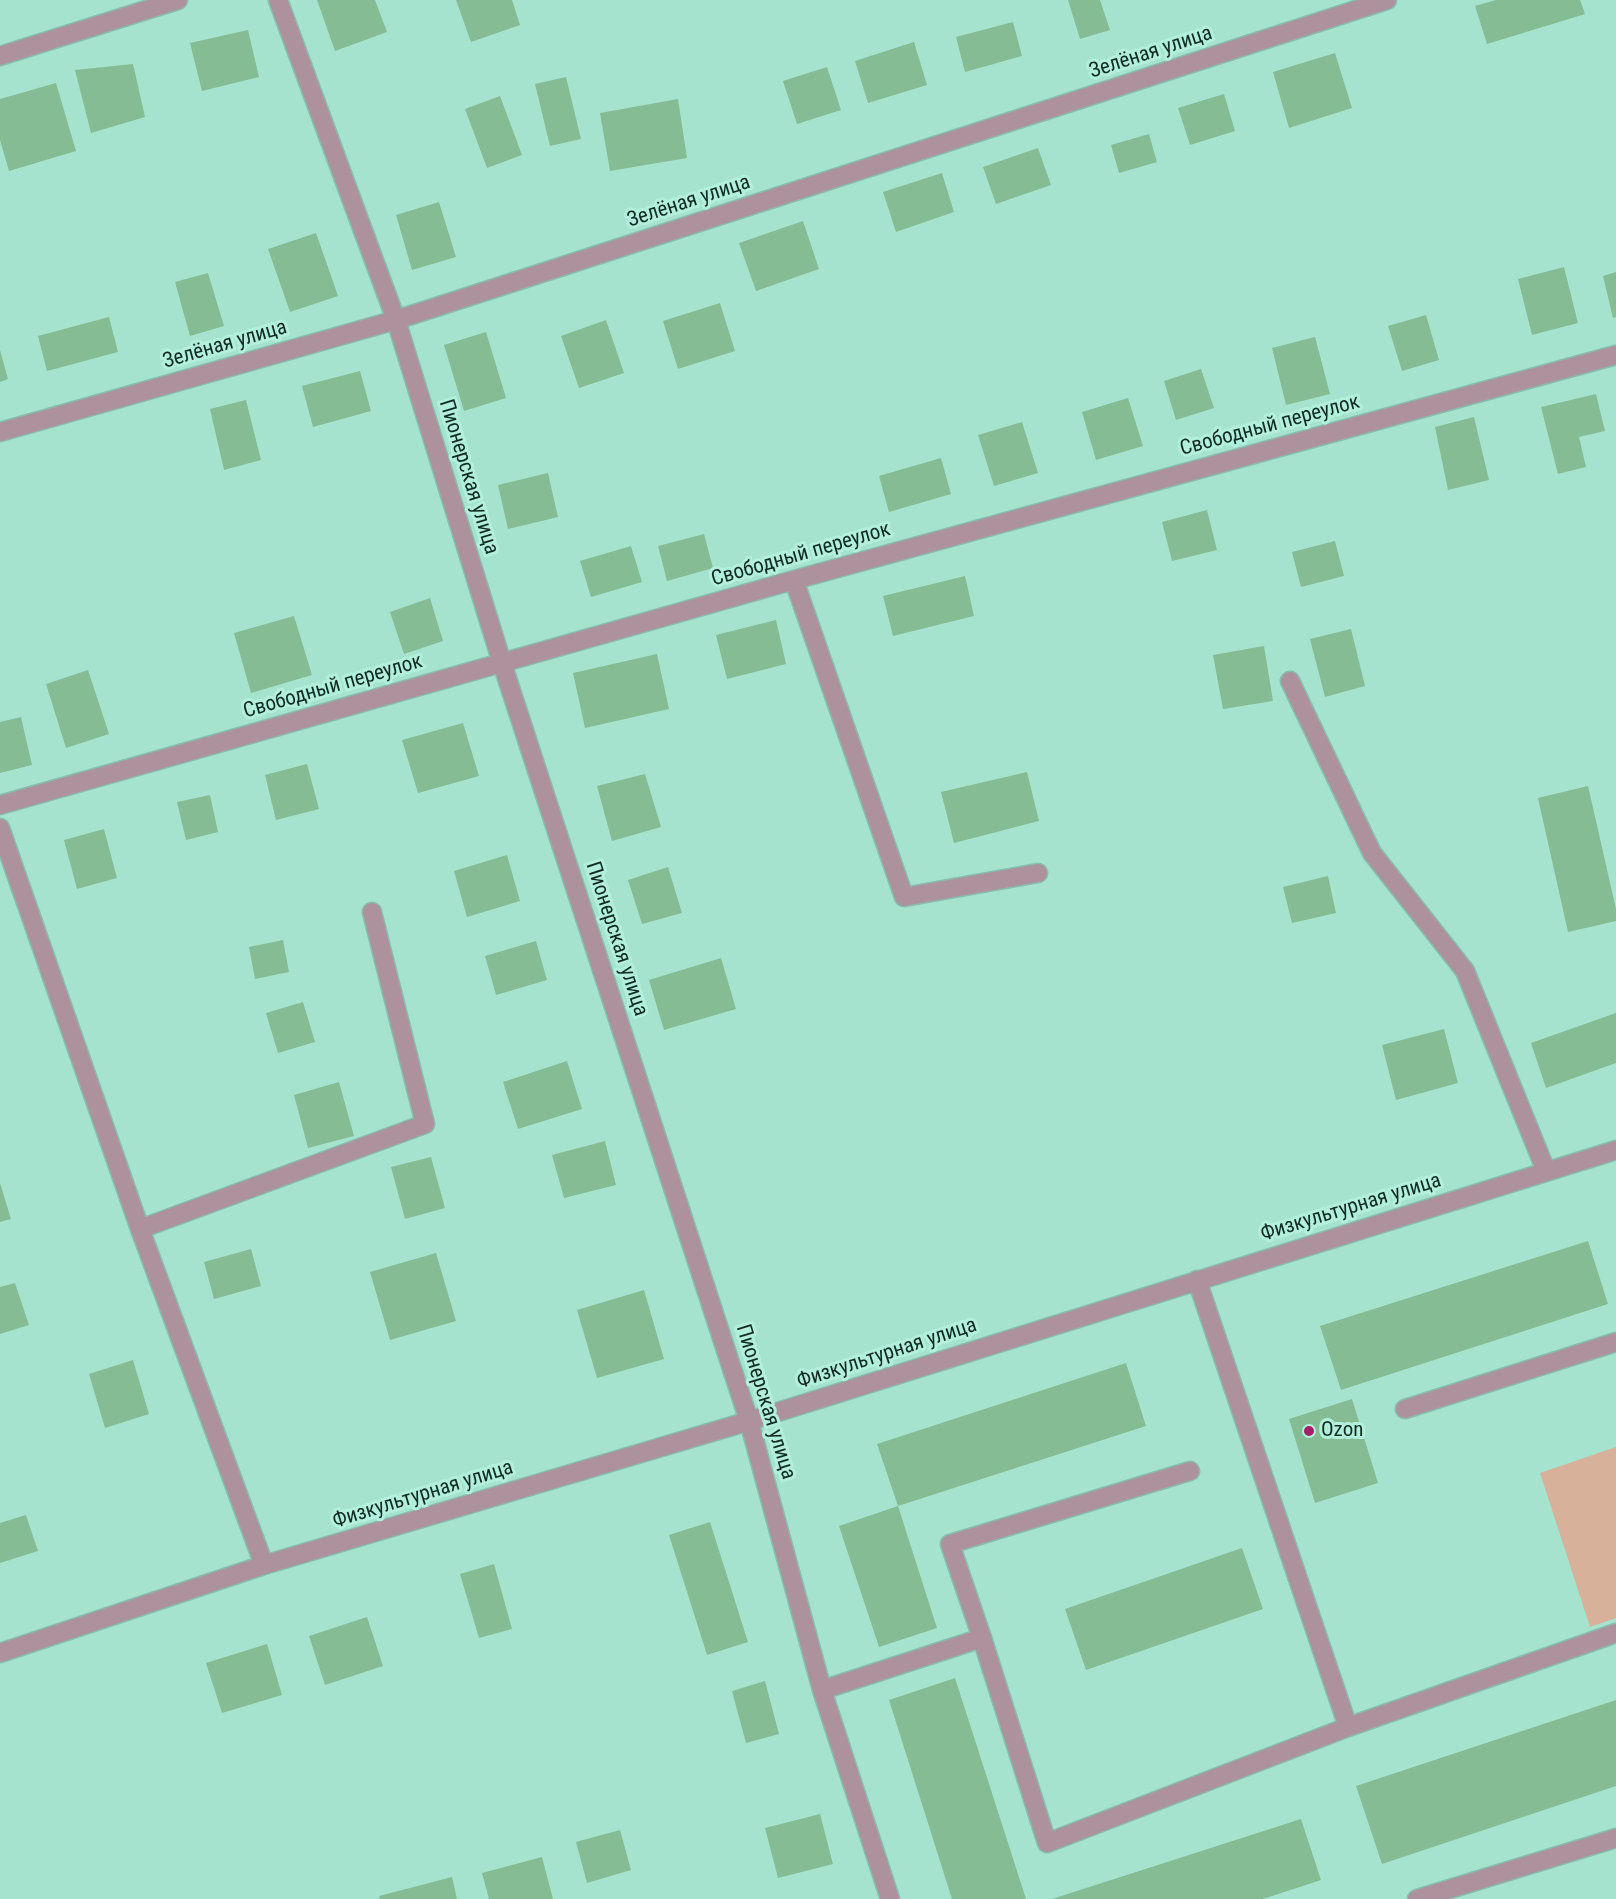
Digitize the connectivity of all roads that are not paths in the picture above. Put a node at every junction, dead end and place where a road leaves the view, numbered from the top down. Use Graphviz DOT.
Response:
graph roads {
  1 [pos="178,0"];
  2 [pos="278,0"];
  3 [pos="1387,0"];
  4 [pos="0,56"];
  5 [pos="396,320"];
  6 [pos="1616,355"];
  7 [pos="0,432"];
  8 [pos="794,580"];
  9 [pos="502,663"];
  10 [pos="1290,681"];
  11 [pos="0,805"];
  12 [pos="0,828"];
  13 [pos="1038,873"];
  14 [pos="372,912"];
  15 [pos="1616,1150"];
  16 [pos="1546,1171"];
  17 [pos="140,1229"];
  18 [pos="1197,1280"];
  19 [pos="1616,1342"];
  20 [pos="1406,1409"];
  21 [pos="749,1421"];
  22 [pos="1190,1471"];
  23 [pos="264,1565"];
  24 [pos="1616,1633"];
  25 [pos="982,1638"];
  26 [pos="0,1653"];
  27 [pos="822,1690"];
  28 [pos="1348,1727"];
  29 [pos="1616,1838"];
  30 [pos="890,1899"];
  31 [pos="1417,1899"];
  1 -- 4 [label="street"];
  2 -- 5 [label="street, Пионерская улица"];
  3 -- 5 [label="street, Зелёная улица"];
  5 -- 7 [label="street, Зелёная улица"];
  5 -- 9 [label="street, Пионерская улица"];
  6 -- 8 [label="street, Свободный переулок"];
  8 -- 9 [label="street, Свободный переулок"];
  8 -- 13 [label="street"];
  9 -- 11 [label="street, Свободный переулок"];
  9 -- 21 [label="street, Пионерская улица"];
  10 -- 16 [label="street"];
  12 -- 17 [label="street"];
  14 -- 17 [label="street"];
  15 -- 16 [label="street, Физкультурная улица"];
  16 -- 18 [label="street, Физкультурная улица"];
  17 -- 23 [label="street"];
  18 -- 21 [label="street, Физкультурная улица"];
  18 -- 28 [label="street"];
  19 -- 20 [label="street"];
  21 -- 23 [label="street, Физкультурная улица"];
  21 -- 27 [label="street, Пионерская улица"];
  22 -- 25 [label="street"];
  23 -- 26 [label="street, Физкультурная улица"];
  24 -- 28 [label="street"];
  25 -- 27 [label="street"];
  25 -- 28 [label="street"];
  27 -- 30 [label="street, Пионерская улица"];
  29 -- 31 [label="street"];
}
